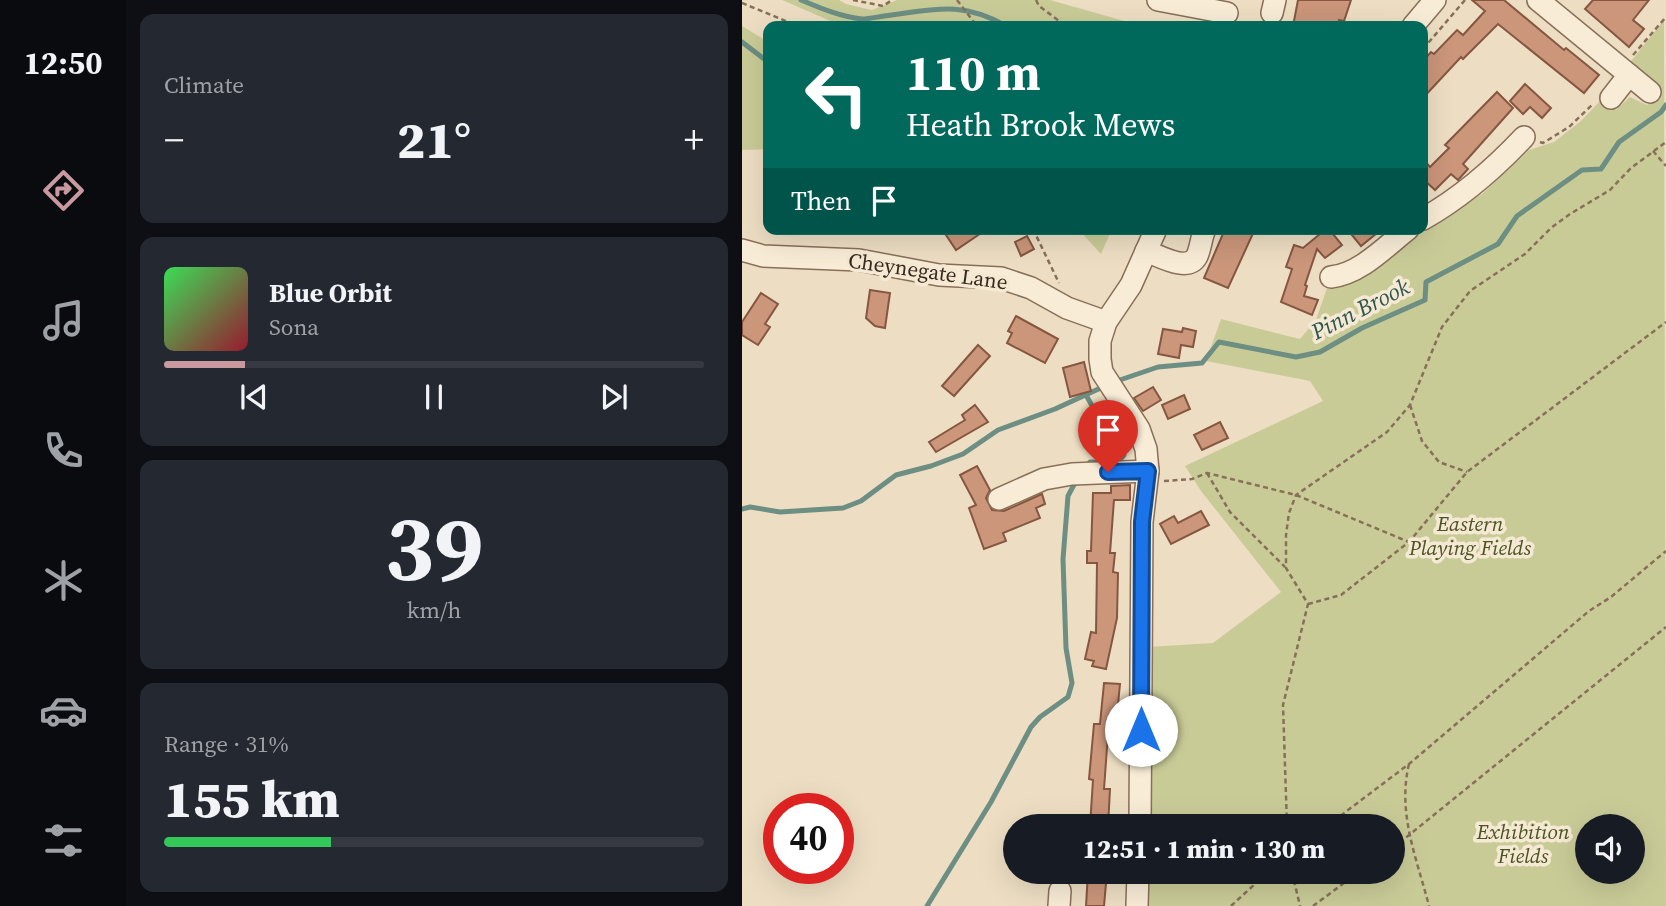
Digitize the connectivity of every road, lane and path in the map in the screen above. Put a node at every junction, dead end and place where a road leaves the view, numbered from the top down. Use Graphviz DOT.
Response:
graph roads {
  1 [pos="853,0"];
  2 [pos="892,0"];
  3 [pos="957,0"];
  4 [pos="1036,0"];
  5 [pos="1158,0"];
  6 [pos="1434,0"];
  7 [pos="1465,0"];
  8 [pos="1538,0"];
  9 [pos="742,3"];
  10 [pos="1226,13"];
  11 [pos="786,21"];
  12 [pos="973,21"];
  13 [pos="1059,21"];
  14 [pos="1417,21"];
  15 [pos="1428,43"];
  16 [pos="1629,75"];
  17 [pos="1650,92"];
  18 [pos="1611,98"];
  19 [pos="1524,138"];
  20 [pos="1666,142"];
  21 [pos="1653,151"];
  22 [pos="1666,166"];
  23 [pos="1428,216"];
  24 [pos="1036,235"];
  25 [pos="1153,235"];
  26 [pos="1203,235"];
  27 [pos="1400,235"];
  28 [pos="742,250"];
  29 [pos="1146,251"];
  30 [pos="1331,277"];
  31 [pos="1067,308"];
  32 [pos="1106,322"];
  33 [pos="1666,322"];
  34 [pos="1410,405"];
  35 [pos="1467,472"];
  36 [pos="1207,473"];
  37 [pos="1147,475"];
  38 [pos="1296,495"];
  39 [pos="999,499"];
  40 [pos="1409,542"];
  41 [pos="1666,551"];
  42 [pos="1286,568"];
  43 [pos="1308,604"];
  44 [pos="1666,627"];
  45 [pos="1409,764"];
  46 [pos="1140,814"];
  47 [pos="1287,814"];
  48 [pos="1343,814"];
  49 [pos="1410,836"];
  50 [pos="1405,840"];
  51 [pos="1138,884"];
  52 [pos="1255,884"];
  53 [pos="1295,884"];
  54 [pos="1343,884"];
  55 [pos="1137,906"];
  56 [pos="1231,906"];
  57 [pos="1300,906"];
  58 [pos="1313,906"];
  59 [pos="1429,906"];
  1 -- 2 [label="path"];
  3 -- 12 [label="path"];
  4 -- 13 [label="path"];
  5 -- 10 [label="street"];
  6 -- 14 [label="street"];
  7 -- 15 [label="path"];
  8 -- 16 [label="street"];
  9 -- 11 [label="path"];
  16 -- 17 [label="street"];
  16 -- 18 [label="street"];
  19 -- 23 [label="street"];
  20 -- 21 [label="path"];
  21 -- 22 [label="path"];
  21 -- 34 [label="path"];
  24 -- 31 [label="path"];
  25 -- 29 [label="street"];
  26 -- 29 [label="street"];
  27 -- 30 [label="street"];
  28 -- 31 [label="street, Cheynegate Lane"];
  29 -- 32 [label="street"];
  31 -- 32 [label="street, Cheynegate Lane"];
  32 -- 37 [label="street"];
  33 -- 35 [label="path"];
  34 -- 35 [label="path"];
  34 -- 38 [label="path"];
  35 -- 40 [label="path"];
  36 -- 37 [label="path"];
  36 -- 38 [label="path"];
  36 -- 42 [label="path"];
  37 -- 39 [label="street"];
  37 -- 46 [label="street"];
  38 -- 40 [label="path"];
  38 -- 42 [label="path"];
  40 -- 43 [label="path"];
  41 -- 45 [label="path"];
  42 -- 43 [label="path"];
  43 -- 47 [label="path"];
  44 -- 49 [label="path"];
  45 -- 48 [label="path"];
  45 -- 49 [label="path"];
  49 -- 50 [label="path"];
  49 -- 59 [label="path"];
  51 -- 55 [label="street"];
  52 -- 56 [label="path"];
  53 -- 57 [label="path"];
  54 -- 58 [label="path"];
}
